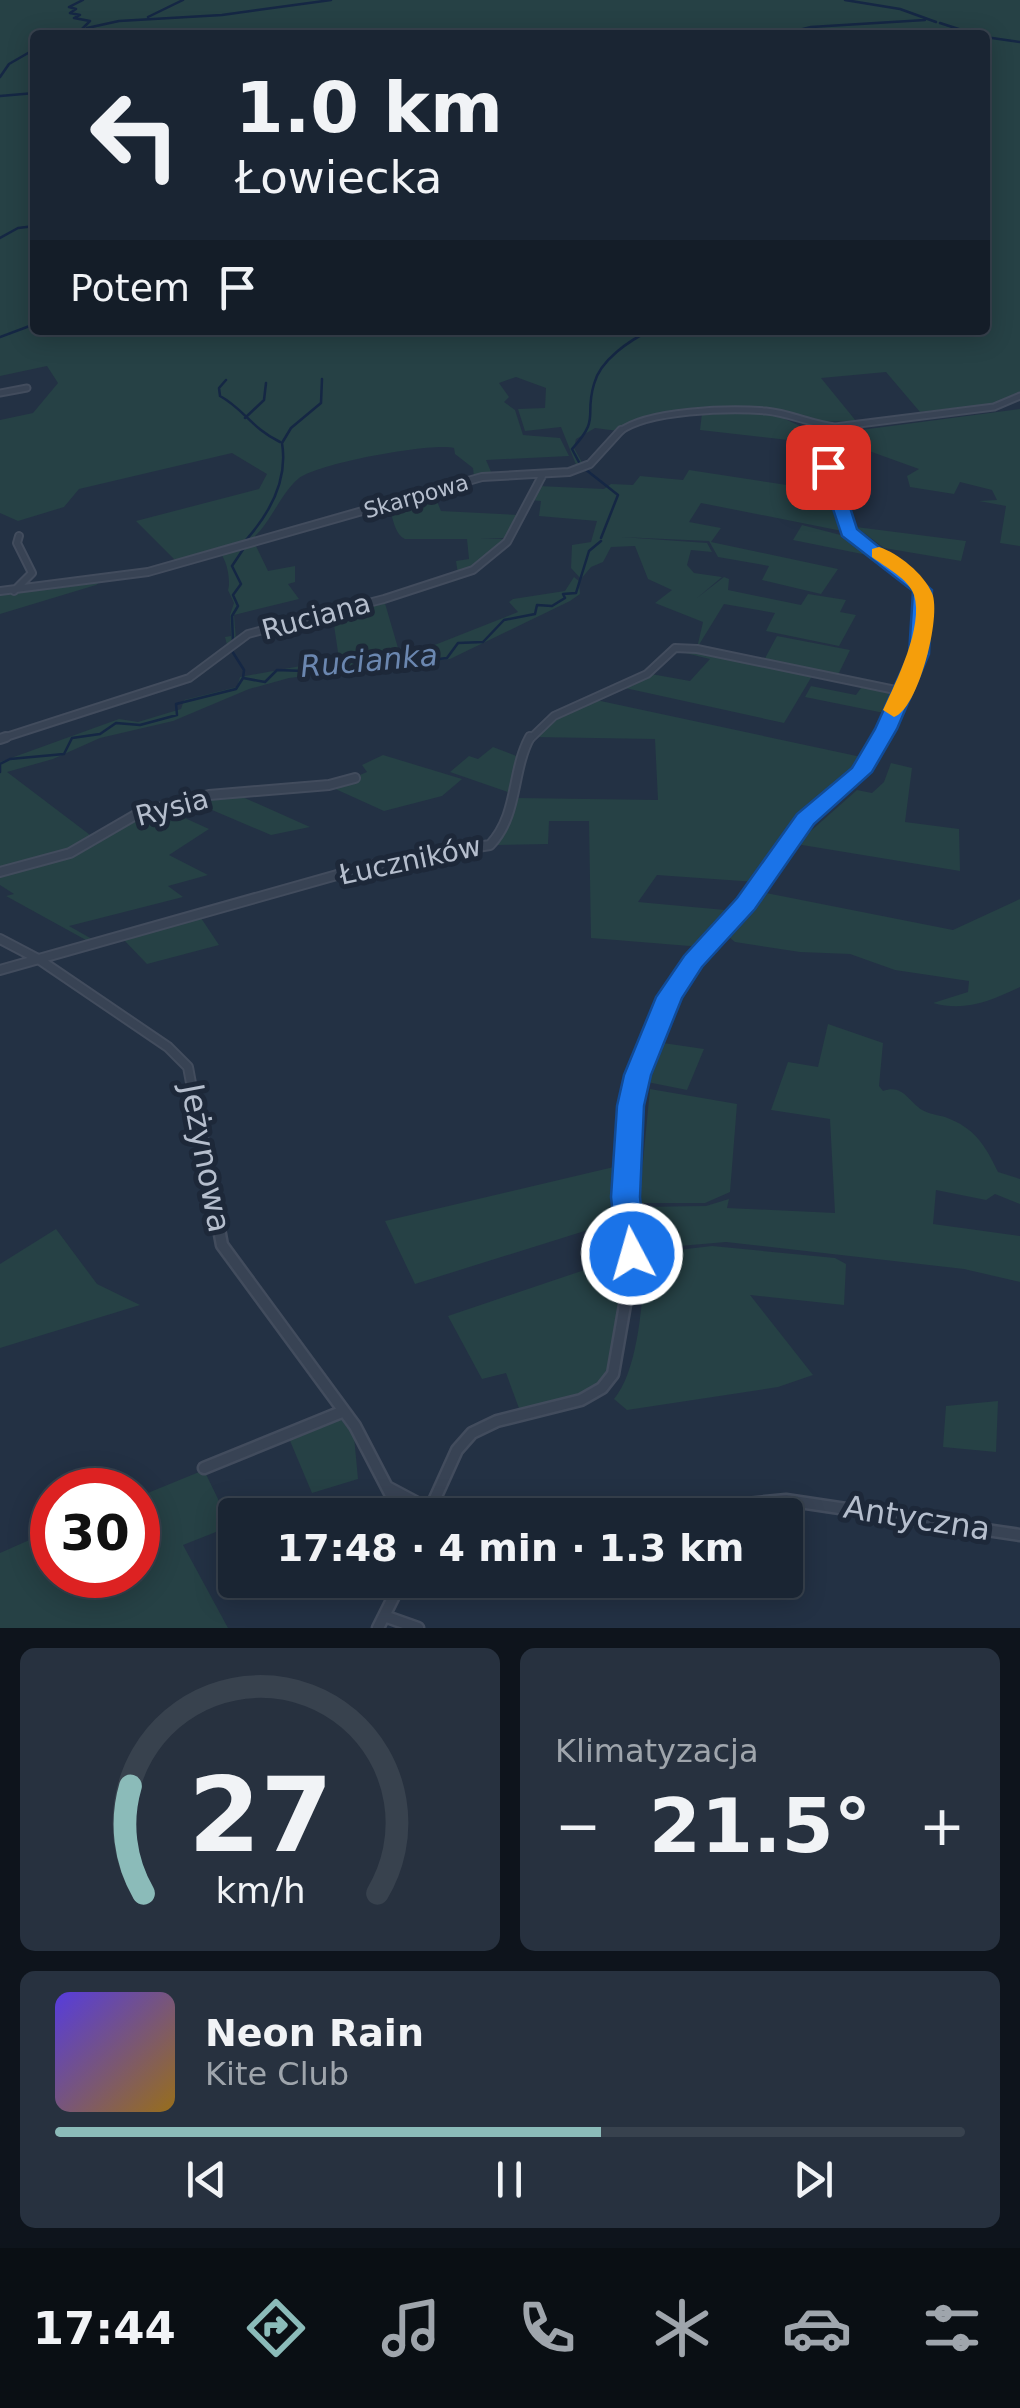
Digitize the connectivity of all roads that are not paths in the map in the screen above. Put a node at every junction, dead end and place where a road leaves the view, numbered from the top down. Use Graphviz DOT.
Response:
graph roads {
  1 [pos="27,388"];
  2 [pos="0,393"];
  3 [pos="1020,396"];
  4 [pos="818,426"];
  5 [pos="542,476"];
  6 [pos="19,536"];
  7 [pos="14,590"];
  8 [pos="0,592"];
  9 [pos="904,692"];
  10 [pos="0,739"];
  11 [pos="355,778"];
  12 [pos="0,872"];
  13 [pos="0,939"];
  14 [pos="40,960"];
  15 [pos="0,970"];
  16 [pos="344,1411"];
  17 [pos="204,1468"];
  18 [pos="392,1498"];
  19 [pos="435,1498"];
  20 [pos="803,1503"];
  21 [pos="1020,1535"];
  22 [pos="394,1598"];
  23 [pos="382,1623"];
  24 [pos="418,1628"];
  1 -- 2 [label="street"];
  3 -- 4 [label="street"];
  4 -- 5 [label="street, Skarpowa"];
  4 -- 9 [label="street"];
  5 -- 7 [label="street, Skarpowa"];
  5 -- 10 [label="street, Ruciana"];
  6 -- 7 [label="street"];
  7 -- 8 [label="street, Skarpowa"];
  9 -- 14 [label="street, Łuczników"];
  9 -- 19 [label="street"];
  11 -- 12 [label="street, Rysia"];
  13 -- 14 [label="street, Jeżynowa"];
  14 -- 15 [label="street, Łuczników"];
  14 -- 16 [label="street, Jeżynowa"];
  16 -- 17 [label="street"];
  16 -- 18 [label="street, Jeżynowa"];
  20 -- 21 [label="street, Antyczna"];
  22 -- 23 [label="street"];
  23 -- 24 [label="street"];
}
